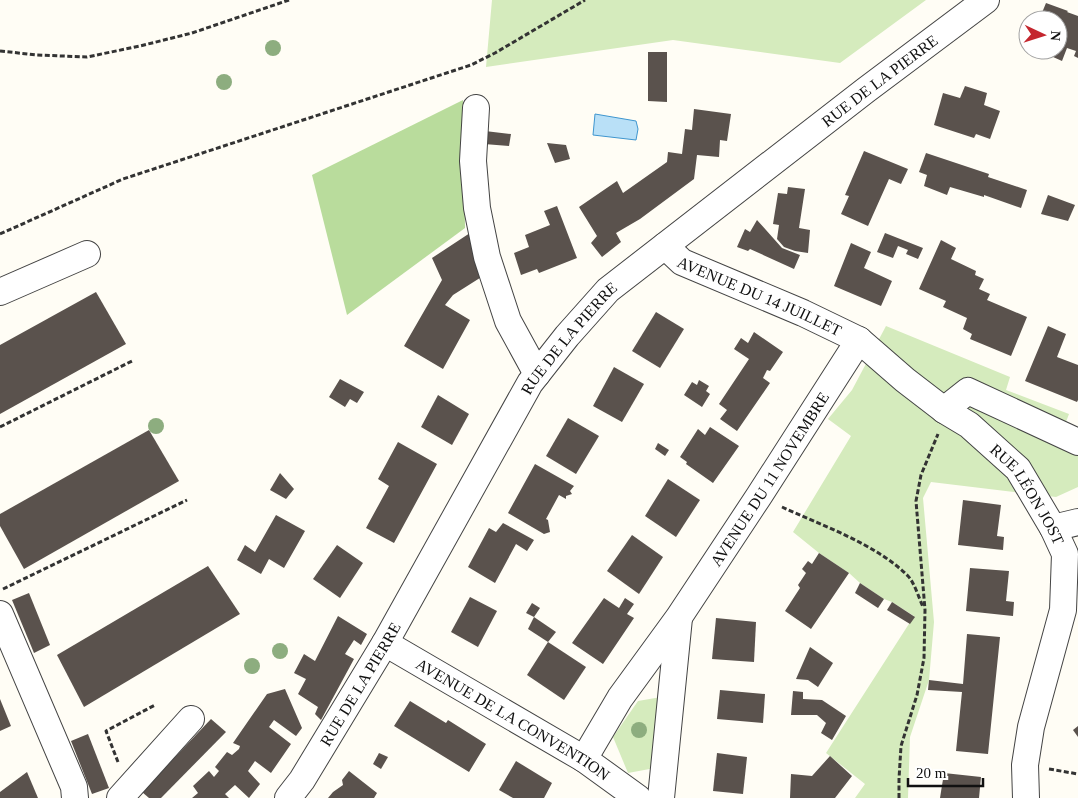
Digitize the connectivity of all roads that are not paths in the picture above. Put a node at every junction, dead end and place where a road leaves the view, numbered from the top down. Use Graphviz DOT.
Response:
graph roads {
  1 [pos="986,0"];
  2 [pos="476,108"];
  3 [pos="665,246"];
  4 [pos="86,254"];
  5 [pos="0,292"];
  6 [pos="859,340"];
  7 [pos="537,374"];
  8 [pos="944,410"];
  9 [pos="1078,442"];
  10 [pos="1078,522"];
  11 [pos="1053,528"];
  12 [pos="0,614"];
  13 [pos="679,617"];
  14 [pos="385,643"];
  15 [pos="191,719"];
  16 [pos="584,759"];
  17 [pos="125,793"];
  18 [pos="75,798"];
  19 [pos="288,798"];
  20 [pos="638,798"];
  21 [pos="661,798"];
  22 [pos="1026,798"];
  1 -- 3 [label="street, RUE DE LA PIERRE"];
  2 -- 7 [label="street"];
  3 -- 6 [label="street, AVENUE DU 14 JUILLET"];
  3 -- 7 [label="street, RUE DE LA PIERRE"];
  4 -- 5 [label="street"];
  6 -- 8 [label="street, RUE LÉON JOST"];
  6 -- 13 [label="street, AVENUE DU 11 NOVEMBRE"];
  7 -- 14 [label="street, RUE DE LA PIERRE"];
  8 -- 9 [label="street"];
  8 -- 11 [label="street, RUE LÉON JOST"];
  10 -- 11 [label="street"];
  11 -- 22 [label="street, RUE LÉON JOST"];
  12 -- 18 [label="street"];
  13 -- 16 [label="street, AVENUE DU 11 NOVEMBRE"];
  13 -- 21 [label="street, AVENUE DU 11 NOVEMBRE"];
  14 -- 16 [label="street, AVENUE DE LA CONVENTION"];
  14 -- 19 [label="street, RUE DE LA PIERRE"];
  15 -- 17 [label="street"];
  16 -- 20 [label="street, AVENUE DE LA CONVENTION"];
}
